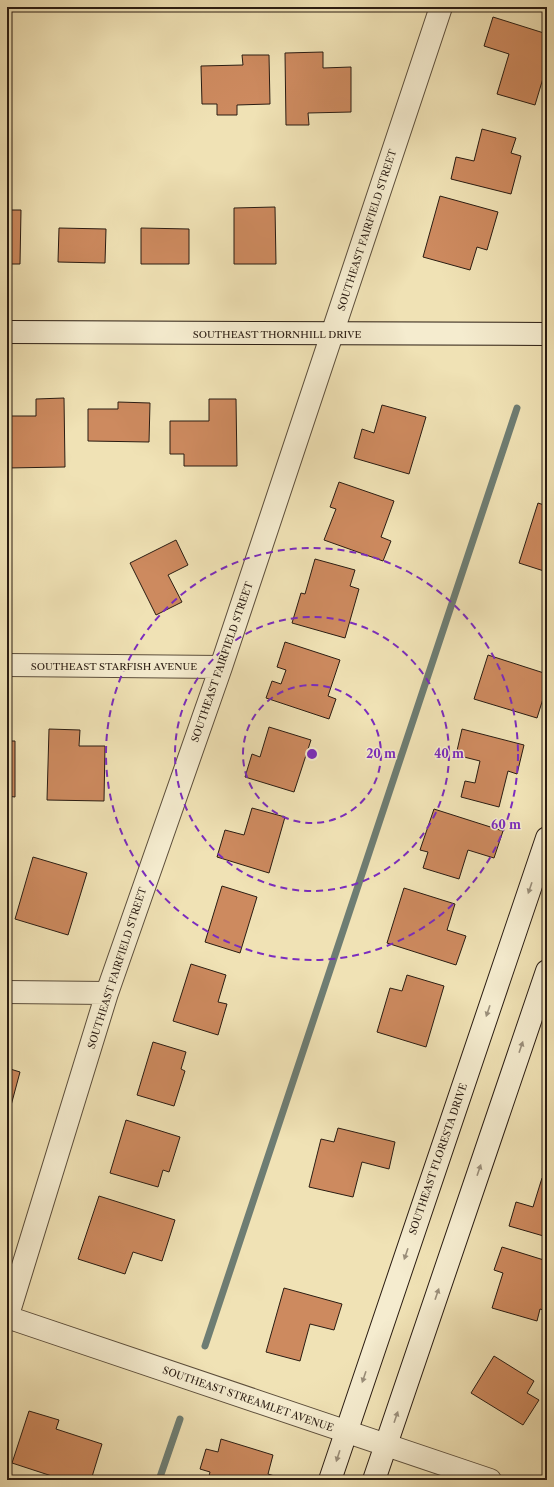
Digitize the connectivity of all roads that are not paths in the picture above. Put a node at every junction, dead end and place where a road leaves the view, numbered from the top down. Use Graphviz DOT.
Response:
graph roads {
  1 [pos="441,7"];
  2 [pos="7,332"];
  3 [pos="332,334"];
  4 [pos="547,334"];
  5 [pos="7,665"];
  6 [pos="221,667"];
  7 [pos="547,838"];
  8 [pos="547,972"];
  9 [pos="7,992"];
  10 [pos="107,993"];
  11 [pos="7,1317"];
  12 [pos="346,1432"];
  13 [pos="386,1445"];
  14 [pos="330,1480"];
  15 [pos="374,1480"];
  16 [pos="490,1480"];
  1 -- 3 [label="street, SOUTHEAST FAIRFIELD STREET"];
  2 -- 3 [label="street, SOUTHEAST THORNHILL DRIVE"];
  3 -- 4 [label="street, SOUTHEAST THORNHILL DRIVE"];
  3 -- 6 [label="street, SOUTHEAST FAIRFIELD STREET"];
  5 -- 6 [label="street, SOUTHEAST STARFISH AVENUE"];
  6 -- 10 [label="street, SOUTHEAST FAIRFIELD STREET"];
  7 -- 12 [label="street, SOUTHEAST FLORESTA DRIVE, one-way"];
  13 -- 8 [label="street, one-way"];
  9 -- 10 [label="street"];
  10 -- 11 [label="street, SOUTHEAST FAIRFIELD STREET"];
  11 -- 12 [label="street, SOUTHEAST STREAMLET AVENUE"];
  12 -- 13 [label="street, SOUTHEAST STREAMLET AVENUE"];
  12 -- 14 [label="street, SOUTHEAST FLORESTA DRIVE, one-way"];
  13 -- 15 [label="street"];
  13 -- 16 [label="street, SOUTHEAST STREAMLET AVENUE"];
}
